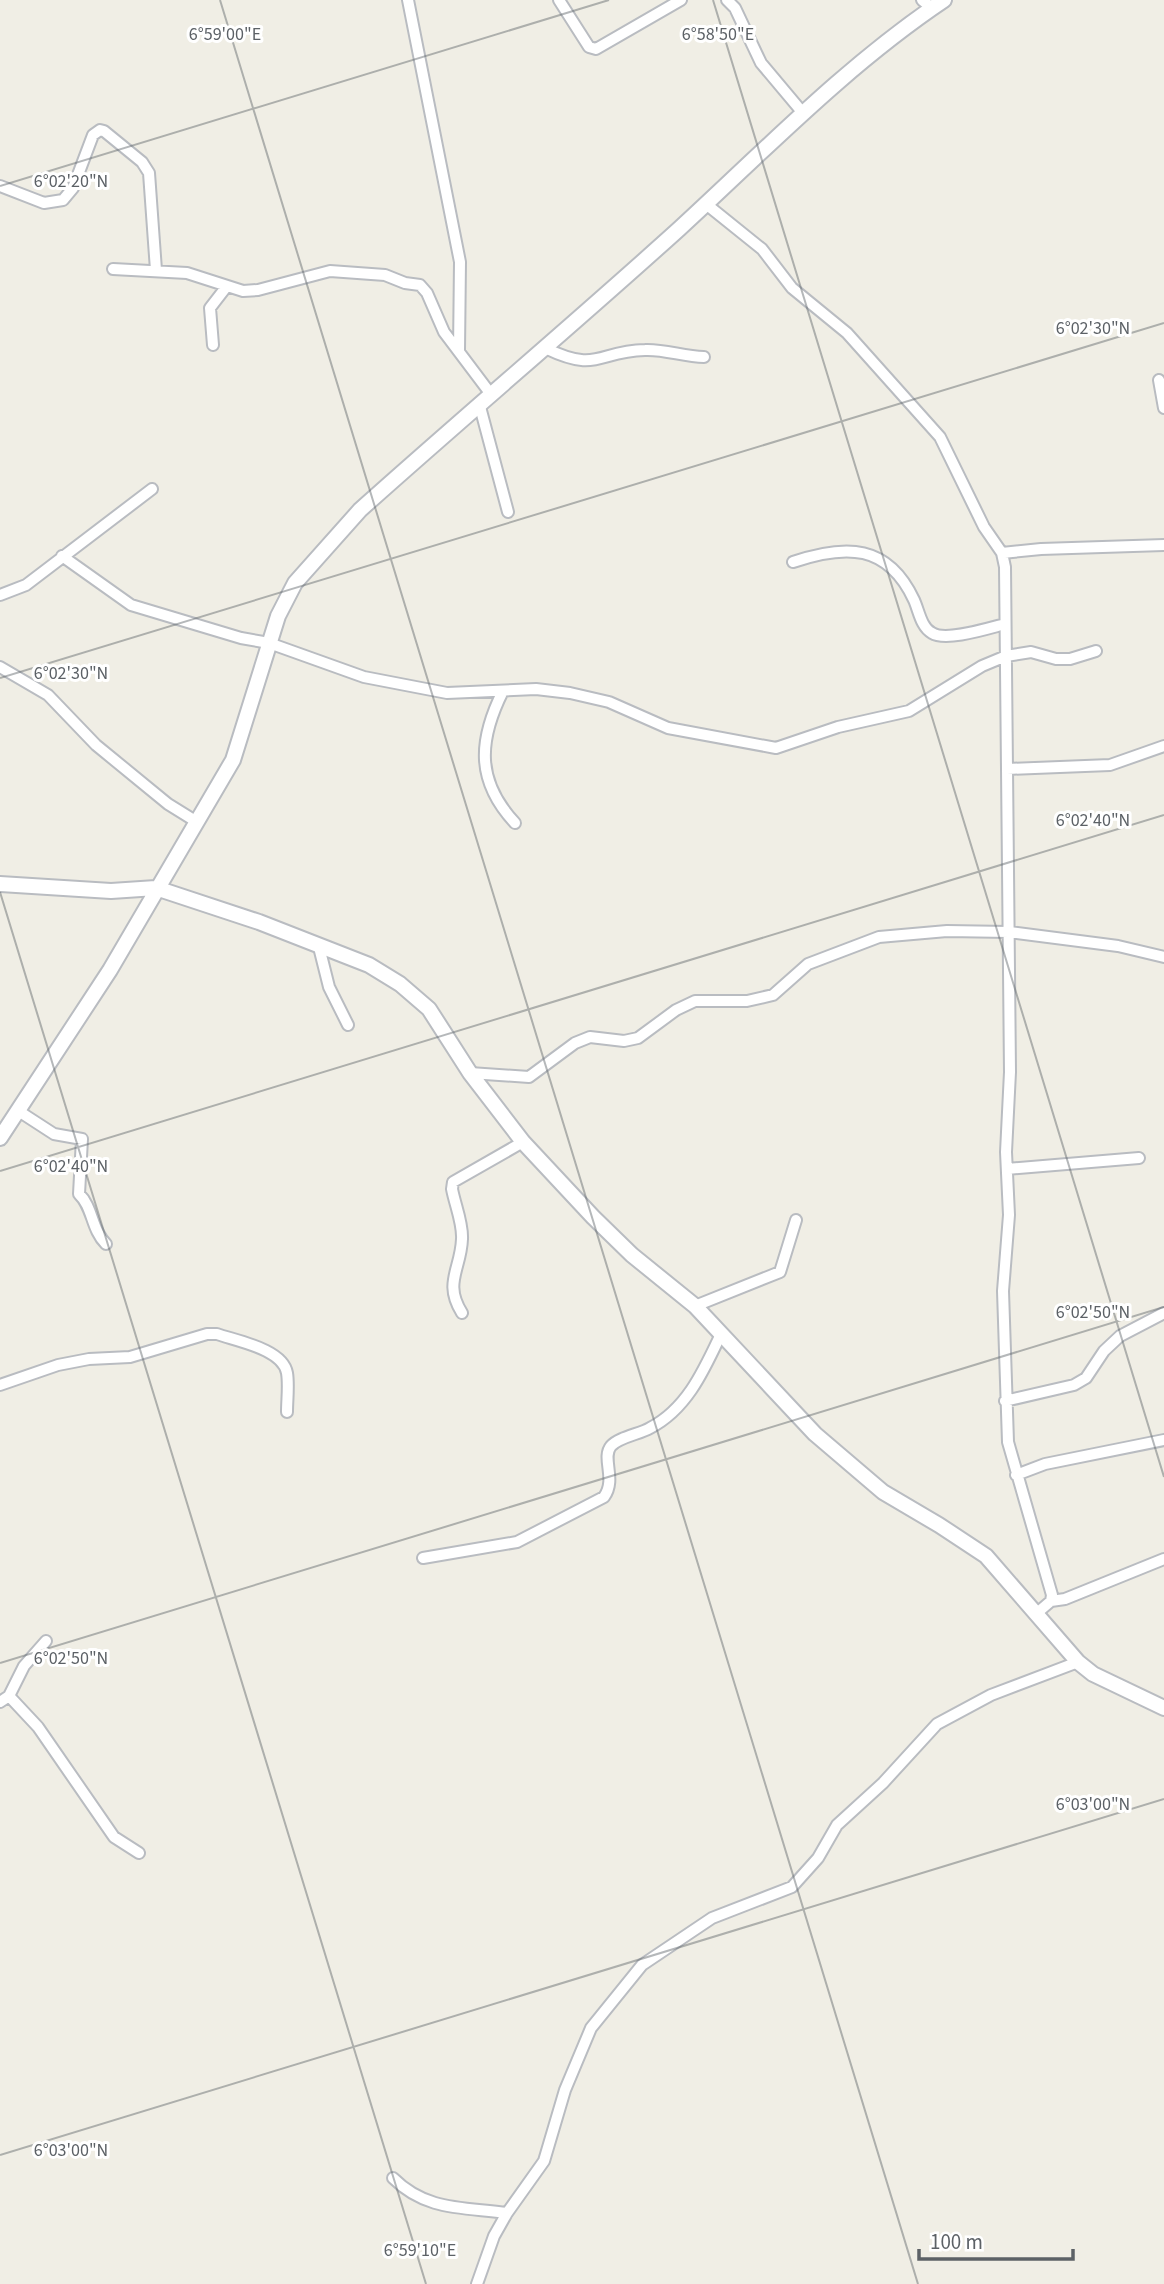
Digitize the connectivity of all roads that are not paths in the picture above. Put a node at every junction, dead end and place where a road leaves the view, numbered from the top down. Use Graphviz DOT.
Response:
graph roads {
  1 [pos="408,0"];
  2 [pos="559,0"];
  3 [pos="681,0"];
  4 [pos="727,0"];
  5 [pos="932,3"];
  6 [pos="803,113"];
  7 [pos="0,186"];
  8 [pos="706,204"];
  9 [pos="113,269"];
  10 [pos="156,270"];
  11 [pos="226,286"];
  12 [pos="213,345"];
  13 [pos="545,348"];
  14 [pos="459,350"];
  15 [pos="704,358"];
  16 [pos="1159,380"];
  17 [pos="490,393"];
  18 [pos="479,403"];
  19 [pos="1164,408"];
  20 [pos="152,489"];
  21 [pos="508,512"];
  22 [pos="1164,545"];
  23 [pos="1002,553"];
  24 [pos="62,556"];
  25 [pos="793,562"];
  26 [pos="0,594"];
  27 [pos="1005,624"];
  28 [pos="268,643"];
  29 [pos="1096,651"];
  30 [pos="1006,656"];
  31 [pos="0,667"];
  32 [pos="503,691"];
  33 [pos="1164,746"];
  34 [pos="1007,769"];
  35 [pos="197,822"];
  36 [pos="515,823"];
  37 [pos="0,884"];
  38 [pos="156,888"];
  39 [pos="1009,932"];
  40 [pos="319,947"];
  41 [pos="1164,957"];
  42 [pos="348,1025"];
  43 [pos="470,1073"];
  44 [pos="17,1110"];
  45 [pos="2,1131"];
  46 [pos="523,1142"];
  47 [pos="1139,1157"];
  48 [pos="1007,1169"];
  49 [pos="796,1220"];
  50 [pos="106,1244"];
  51 [pos="695,1306"];
  52 [pos="462,1313"];
  53 [pos="1164,1313"];
  54 [pos="721,1335"];
  55 [pos="0,1385"];
  56 [pos="1005,1401"];
  57 [pos="287,1412"];
  58 [pos="1164,1440"];
  59 [pos="1016,1475"];
  60 [pos="423,1558"];
  61 [pos="1164,1559"];
  62 [pos="1051,1601"];
  63 [pos="1037,1613"];
  64 [pos="46,1641"];
  65 [pos="1078,1662"];
  66 [pos="4,1699"];
  67 [pos="1164,1708"];
  68 [pos="139,1853"];
  69 [pos="393,2179"];
  70 [pos="507,2213"];
  71 [pos="477,2284"];
  1 -- 14 [label="street"];
  2 -- 3 [label="street"];
  4 -- 6 [label="street"];
  5 -- 6 [label="street"];
  6 -- 8 [label="street"];
  7 -- 10 [label="street"];
  8 -- 13 [label="street"];
  8 -- 23 [label="street"];
  9 -- 10 [label="street"];
  10 -- 11 [label="street"];
  11 -- 12 [label="street"];
  11 -- 14 [label="street"];
  13 -- 15 [label="street"];
  13 -- 17 [label="street"];
  14 -- 17 [label="street"];
  16 -- 19 [label="street"];
  17 -- 18 [label="street"];
  18 -- 21 [label="street"];
  18 -- 28 [label="street"];
  20 -- 24 [label="street"];
  22 -- 23 [label="street"];
  23 -- 27 [label="street"];
  24 -- 26 [label="street"];
  24 -- 28 [label="street"];
  25 -- 27 [label="street"];
  27 -- 30 [label="street"];
  28 -- 32 [label="street"];
  28 -- 35 [label="street"];
  29 -- 30 [label="street"];
  30 -- 32 [label="street"];
  30 -- 34 [label="street"];
  31 -- 35 [label="street"];
  32 -- 36 [label="street"];
  33 -- 34 [label="street"];
  34 -- 39 [label="street"];
  35 -- 38 [label="street"];
  37 -- 38 [label="street"];
  38 -- 40 [label="street"];
  38 -- 44 [label="street"];
  39 -- 41 [label="street"];
  39 -- 43 [label="street"];
  39 -- 48 [label="street"];
  40 -- 42 [label="street"];
  40 -- 43 [label="street"];
  43 -- 46 [label="street"];
  44 -- 45 [label="street"];
  44 -- 50 [label="street"];
  46 -- 51 [label="street"];
  46 -- 52 [label="street"];
  47 -- 48 [label="street"];
  48 -- 56 [label="street"];
  49 -- 51 [label="street"];
  51 -- 54 [label="street"];
  53 -- 56 [label="street"];
  54 -- 60 [label="street"];
  54 -- 63 [label="street"];
  55 -- 57 [label="street"];
  56 -- 59 [label="street"];
  58 -- 59 [label="street"];
  59 -- 62 [label="street"];
  61 -- 62 [label="street"];
  62 -- 63 [label="street"];
  63 -- 65 [label="street"];
  64 -- 66 [label="street"];
  65 -- 67 [label="street"];
  65 -- 70 [label="street"];
  66 -- 68 [label="street"];
  69 -- 70 [label="street"];
  70 -- 71 [label="street"];
}
